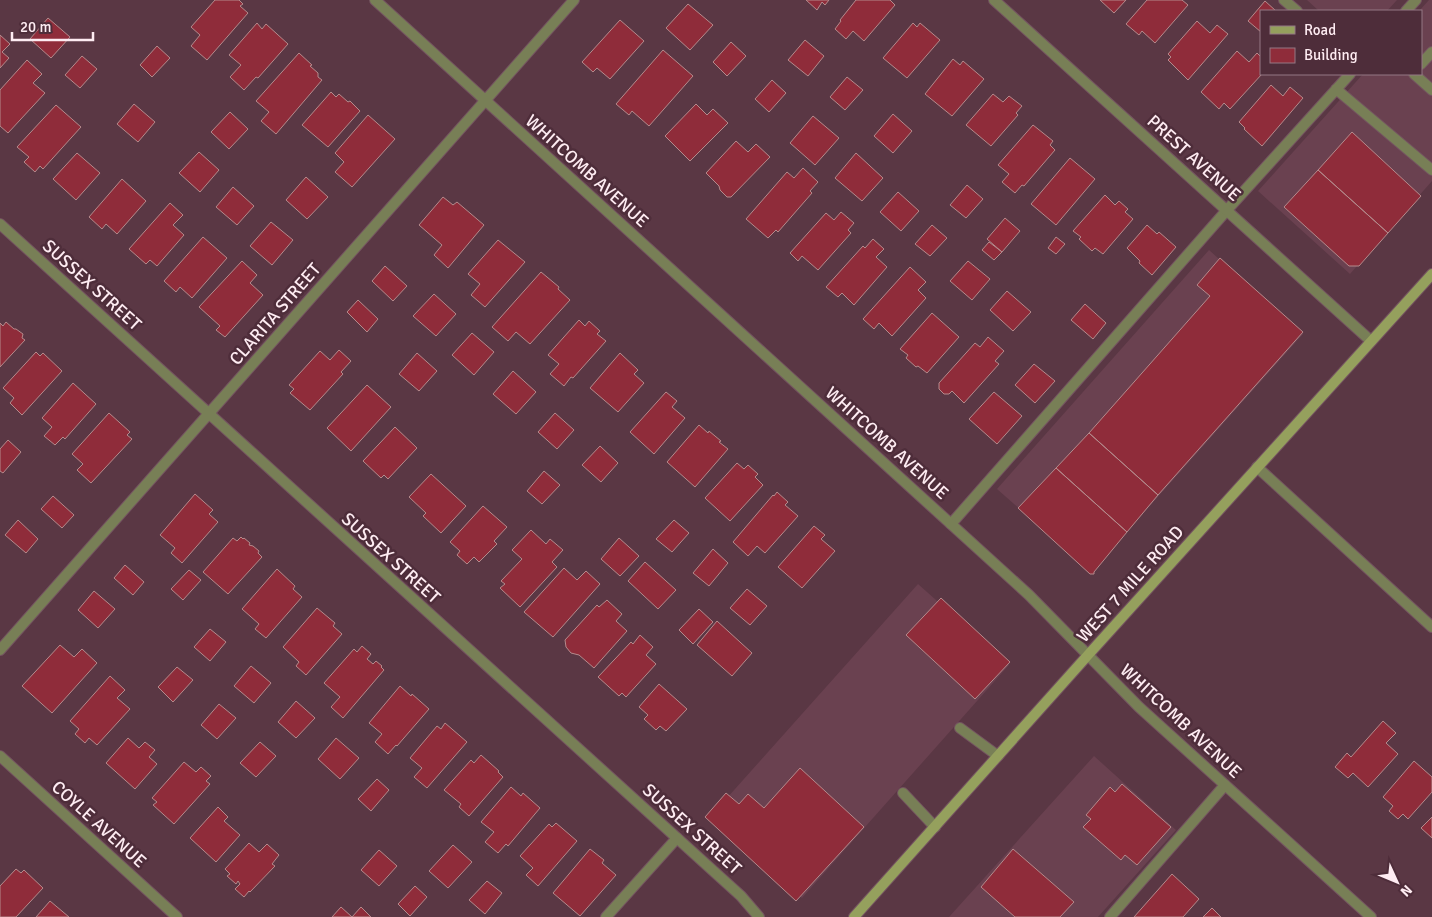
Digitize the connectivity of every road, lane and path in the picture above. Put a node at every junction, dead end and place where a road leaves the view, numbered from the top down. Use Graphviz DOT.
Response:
graph roads {
  1 [pos="375,0"];
  2 [pos="574,0"];
  3 [pos="994,0"];
  4 [pos="1284,0"];
  5 [pos="1416,0"];
  6 [pos="1296,10"];
  7 [pos="1407,10"];
  8 [pos="1432,52"];
  9 [pos="1422,63"];
  10 [pos="1349,75"];
  11 [pos="1415,75"];
  12 [pos="1336,89"];
  13 [pos="1432,90"];
  14 [pos="485,100"];
  15 [pos="1432,170"];
  16 [pos="1227,210"];
  17 [pos="0,224"];
  18 [pos="1432,274"];
  19 [pos="1371,341"];
  20 [pos="208,414"];
  21 [pos="1257,467"];
  22 [pos="951,524"];
  23 [pos="1432,627"];
  24 [pos="0,650"];
  25 [pos="1088,655"];
  26 [pos="960,728"];
  27 [pos="0,756"];
  28 [pos="998,756"];
  29 [pos="1225,785"];
  30 [pos="903,793"];
  31 [pos="935,827"];
  32 [pos="677,838"];
  33 [pos="177,917"];
  34 [pos="606,917"];
  35 [pos="759,917"];
  36 [pos="854,917"];
  37 [pos="1110,917"];
  38 [pos="1370,917"];
  1 -- 14 [label="street, WHITCOMB AVENUE"];
  2 -- 14 [label="street, CLARITA STREET"];
  3 -- 16 [label="street, PREST AVENUE"];
  4 -- 6 [label="street"];
  5 -- 7 [label="street"];
  8 -- 9 [label="street"];
  10 -- 12 [label="street"];
  11 -- 13 [label="street"];
  12 -- 15 [label="street"];
  12 -- 16 [label="street"];
  14 -- 20 [label="street, CLARITA STREET"];
  14 -- 22 [label="street, WHITCOMB AVENUE"];
  16 -- 19 [label="street, PREST AVENUE"];
  16 -- 22 [label="street"];
  17 -- 20 [label="street, SUSSEX STREET"];
  18 -- 19 [label="main road, WEST 7 MILE ROAD"];
  19 -- 21 [label="main road, WEST 7 MILE ROAD"];
  20 -- 24 [label="street, CLARITA STREET"];
  20 -- 32 [label="street, SUSSEX STREET"];
  21 -- 23 [label="street"];
  21 -- 25 [label="main road, WEST 7 MILE ROAD"];
  22 -- 25 [label="street, WHITCOMB AVENUE"];
  25 -- 28 [label="main road, WEST 7 MILE ROAD"];
  25 -- 29 [label="street, WHITCOMB AVENUE"];
  26 -- 28 [label="street"];
  27 -- 33 [label="street, COYLE AVENUE"];
  28 -- 31 [label="main road, WEST 7 MILE ROAD"];
  29 -- 37 [label="street"];
  29 -- 38 [label="street, WHITCOMB AVENUE"];
  30 -- 31 [label="street"];
  31 -- 36 [label="main road, WEST 7 MILE ROAD"];
  32 -- 34 [label="street"];
  32 -- 35 [label="street, SUSSEX STREET"];
}
